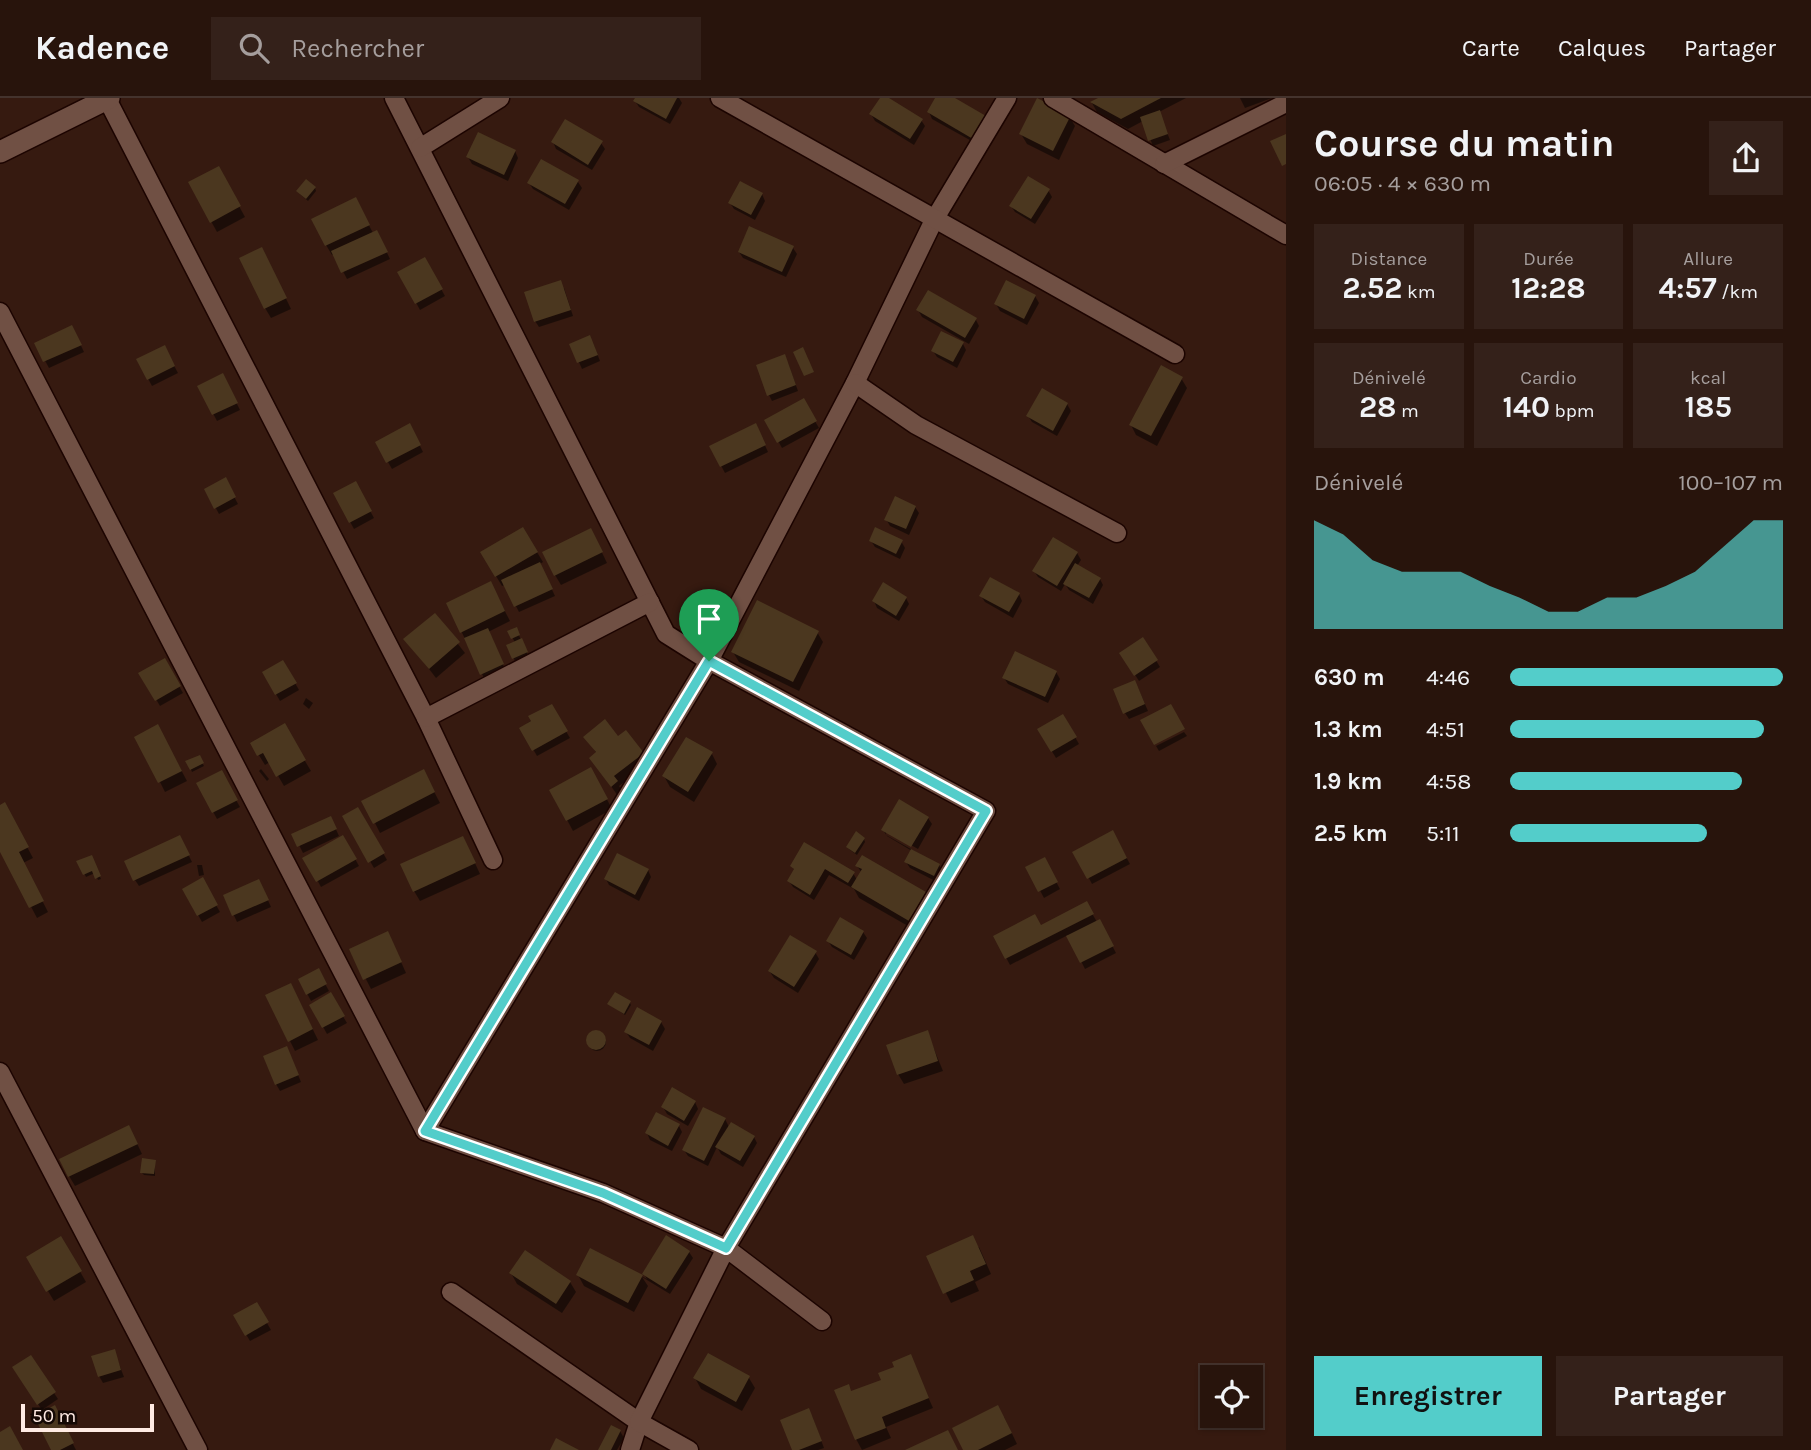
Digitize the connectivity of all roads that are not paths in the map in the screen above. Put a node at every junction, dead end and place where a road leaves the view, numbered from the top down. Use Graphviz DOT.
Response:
graph roads {
  1 [pos="394,98"];
  2 [pos="500,98"];
  3 [pos="720,98"];
  4 [pos="1007,98"];
  5 [pos="1053,98"];
  6 [pos="108,99"];
  7 [pos="1286,103"];
  8 [pos="420,148"];
  9 [pos="0,152"];
  10 [pos="1164,164"];
  11 [pos="934,219"];
  12 [pos="1286,235"];
  13 [pos="0,312"];
  14 [pos="1175,354"];
  15 [pos="855,383"];
  16 [pos="1117,534"];
  17 [pos="650,603"];
  18 [pos="709,661"];
  19 [pos="426,718"];
  20 [pos="493,860"];
  21 [pos="0,1072"];
  22 [pos="425,1131"];
  23 [pos="726,1248"];
  24 [pos="451,1292"];
  25 [pos="822,1321"];
  26 [pos="639,1422"];
  27 [pos="198,1450"];
  28 [pos="630,1450"];
  29 [pos="689,1450"];
  1 -- 8 [label="street"];
  2 -- 8 [label="street"];
  3 -- 11 [label="street"];
  4 -- 11 [label="street"];
  5 -- 10 [label="street"];
  6 -- 9 [label="street"];
  6 -- 19 [label="street"];
  7 -- 10 [label="street"];
  8 -- 17 [label="street"];
  10 -- 12 [label="street"];
  11 -- 14 [label="street"];
  11 -- 15 [label="street"];
  13 -- 22 [label="street"];
  15 -- 16 [label="street"];
  15 -- 18 [label="street"];
  17 -- 18 [label="street"];
  17 -- 19 [label="street"];
  18 -- 22 [label="street"];
  18 -- 23 [label="street"];
  19 -- 20 [label="street"];
  21 -- 27 [label="street"];
  22 -- 23 [label="street"];
  23 -- 25 [label="street"];
  23 -- 26 [label="street"];
  24 -- 26 [label="street"];
  26 -- 28 [label="street"];
  26 -- 29 [label="street"];
}
